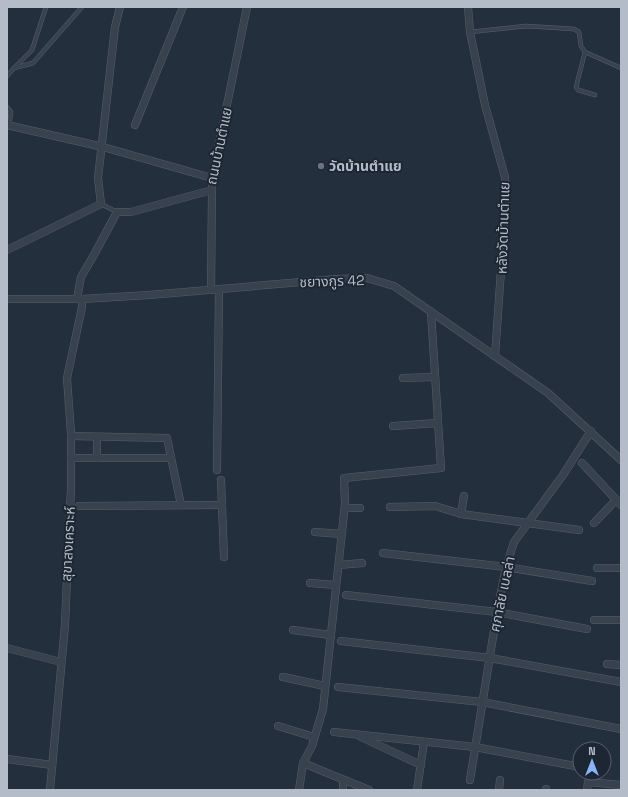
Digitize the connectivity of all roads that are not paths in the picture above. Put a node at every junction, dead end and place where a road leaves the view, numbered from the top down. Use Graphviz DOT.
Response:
graph roads {
  1 [pos="46,7"];
  2 [pos="82,7"];
  3 [pos="120,7"];
  4 [pos="183,7"];
  5 [pos="247,7"];
  6 [pos="468,7"];
  7 [pos="470,32"];
  8 [pos="585,52"];
  9 [pos="14,68"];
  10 [pos="621,68"];
  11 [pos="7,76"];
  12 [pos="595,94"];
  13 [pos="7,107"];
  14 [pos="8,125"];
  15 [pos="134,125"];
  16 [pos="103,147"];
  17 [pos="212,178"];
  18 [pos="212,190"];
  19 [pos="101,204"];
  20 [pos="117,212"];
  21 [pos="7,250"];
  22 [pos="219,289"];
  23 [pos="211,290"];
  24 [pos="7,299"];
  25 [pos="80,299"];
  26 [pos="431,312"];
  27 [pos="495,356"];
  28 [pos="435,377"];
  29 [pos="403,378"];
  30 [pos="438,423"];
  31 [pos="393,426"];
  32 [pos="591,431"];
  33 [pos="71,436"];
  34 [pos="98,437"];
  35 [pos="71,458"];
  36 [pos="97,458"];
  37 [pos="171,458"];
  38 [pos="621,460"];
  39 [pos="582,463"];
  40 [pos="217,470"];
  41 [pos="220,480"];
  42 [pos="464,496"];
  43 [pos="619,502"];
  44 [pos="181,505"];
  45 [pos="222,505"];
  46 [pos="79,506"];
  47 [pos="390,507"];
  48 [pos="345,508"];
  49 [pos="360,508"];
  50 [pos="461,514"];
  51 [pos="529,522"];
  52 [pos="594,523"];
  53 [pos="579,530"];
  54 [pos="315,532"];
  55 [pos="342,534"];
  56 [pos="383,553"];
  57 [pos="224,557"];
  58 [pos="362,563"];
  59 [pos="338,565"];
  60 [pos="506,567"];
  61 [pos="597,568"];
  62 [pos="621,568"];
  63 [pos="592,582"];
  64 [pos="310,583"];
  65 [pos="336,586"];
  66 [pos="346,595"];
  67 [pos="497,612"];
  68 [pos="594,620"];
  69 [pos="621,620"];
  70 [pos="587,629"];
  71 [pos="293,630"];
  72 [pos="331,635"];
  73 [pos="341,641"];
  74 [pos="7,648"];
  75 [pos="490,658"];
  76 [pos="61,662"];
  77 [pos="607,664"];
  78 [pos="621,665"];
  79 [pos="283,677"];
  80 [pos="621,682"];
  81 [pos="325,686"];
  82 [pos="338,687"];
  83 [pos="482,702"];
  84 [pos="278,726"];
  85 [pos="621,729"];
  86 [pos="334,732"];
  87 [pos="355,735"];
  88 [pos="314,737"];
  89 [pos="424,742"];
  90 [pos="475,747"];
  91 [pos="7,759"];
  92 [pos="303,763"];
  93 [pos="52,765"];
  94 [pos="421,765"];
  95 [pos="572,765"];
  96 [pos="343,780"];
  97 [pos="470,780"];
  98 [pos="500,780"];
  99 [pos="621,785"];
  100 [pos="50,790"];
  101 [pos="299,790"];
  102 [pos="343,790"];
  103 [pos="369,790"];
  104 [pos="417,790"];
  105 [pos="499,790"];
  106 [pos="587,790"];
  1 -- 9 [label="lane"];
  2 -- 9 [label="lane"];
  3 -- 16 [label="street"];
  4 -- 15 [label="street"];
  5 -- 17 [label="street, ถนนบ้านตำแย"];
  6 -- 7 [label="street, หลังวัดบ้านตำแย"];
  7 -- 8 [label="lane"];
  7 -- 27 [label="street, หลังวัดบ้านตำแย"];
  8 -- 10 [label="lane"];
  8 -- 12 [label="lane"];
  9 -- 11 [label="lane"];
  13 -- 14 [label="lane"];
  14 -- 16 [label="street"];
  16 -- 17 [label="street"];
  16 -- 19 [label="street"];
  17 -- 18 [label="street, ถนนบ้านตำแย"];
  18 -- 20 [label="street, ถนนบ้านตำแย"];
  18 -- 23 [label="street"];
  19 -- 20 [label="lane"];
  19 -- 21 [label="street"];
  20 -- 25 [label="street"];
  22 -- 23 [label="street, ชยางกูร 42"];
  22 -- 26 [label="street, ชยางกูร 42"];
  22 -- 40 [label="street"];
  23 -- 25 [label="street, ชยางกูร 42"];
  24 -- 25 [label="street, ชยางกูร 42"];
  25 -- 33 [label="street, สุขาสงเคราะห์"];
  26 -- 27 [label="street, ชยางกูร 42"];
  26 -- 28 [label="street"];
  27 -- 32 [label="street, ชยางกูร 42"];
  28 -- 29 [label="street"];
  28 -- 30 [label="street"];
  30 -- 31 [label="street"];
  30 -- 48 [label="street"];
  32 -- 38 [label="street, ชยางกูร 42"];
  32 -- 51 [label="street, ศุภาลัย เบลล่า"];
  33 -- 34 [label="street"];
  33 -- 35 [label="street, สุขาสงเคราะห์"];
  34 -- 36 [label="street"];
  34 -- 37 [label="street"];
  35 -- 36 [label="street"];
  35 -- 76 [label="street, สุขาสงเคราะห์"];
  36 -- 37 [label="street"];
  37 -- 44 [label="street"];
  39 -- 43 [label="street"];
  41 -- 45 [label="street"];
  42 -- 50 [label="street"];
  43 -- 52 [label="street"];
  44 -- 45 [label="street"];
  44 -- 46 [label="street"];
  45 -- 57 [label="street"];
  47 -- 50 [label="street"];
  48 -- 49 [label="street"];
  48 -- 55 [label="street"];
  50 -- 51 [label="street"];
  51 -- 53 [label="street"];
  51 -- 60 [label="street, ศุภาลัย เบลล่า"];
  54 -- 55 [label="street"];
  55 -- 59 [label="street"];
  56 -- 60 [label="street"];
  58 -- 59 [label="street"];
  59 -- 65 [label="street"];
  60 -- 63 [label="street"];
  60 -- 67 [label="street, ศุภาลัย เบลล่า"];
  61 -- 62 [label="street"];
  64 -- 65 [label="street"];
  65 -- 72 [label="street"];
  66 -- 67 [label="street"];
  67 -- 70 [label="street"];
  67 -- 75 [label="street, ศุภาลัย เบลล่า"];
  68 -- 69 [label="street"];
  71 -- 72 [label="street"];
  72 -- 81 [label="street"];
  73 -- 75 [label="street"];
  74 -- 76 [label="street"];
  75 -- 80 [label="street"];
  75 -- 83 [label="street, ศุภาลัย เบลล่า"];
  76 -- 93 [label="street, สุขาสงเคราะห์"];
  77 -- 78 [label="street"];
  79 -- 81 [label="street"];
  81 -- 88 [label="street"];
  82 -- 83 [label="street"];
  83 -- 85 [label="street"];
  83 -- 90 [label="street, ศุภาลัย เบลล่า"];
  84 -- 88 [label="street"];
  86 -- 87 [label="street"];
  87 -- 89 [label="street"];
  87 -- 94 [label="street"];
  88 -- 92 [label="street"];
  89 -- 90 [label="street"];
  89 -- 94 [label="street"];
  90 -- 95 [label="street"];
  90 -- 97 [label="street, ศุภาลัย เบลล่า"];
  91 -- 93 [label="street"];
  92 -- 96 [label="street"];
  92 -- 101 [label="street"];
  93 -- 100 [label="street, สุขาสงเคราะห์"];
  94 -- 104 [label="street"];
  96 -- 102 [label="street"];
  96 -- 103 [label="street"];
  98 -- 105 [label="street"];
  99 -- 106 [label="street"];
}
